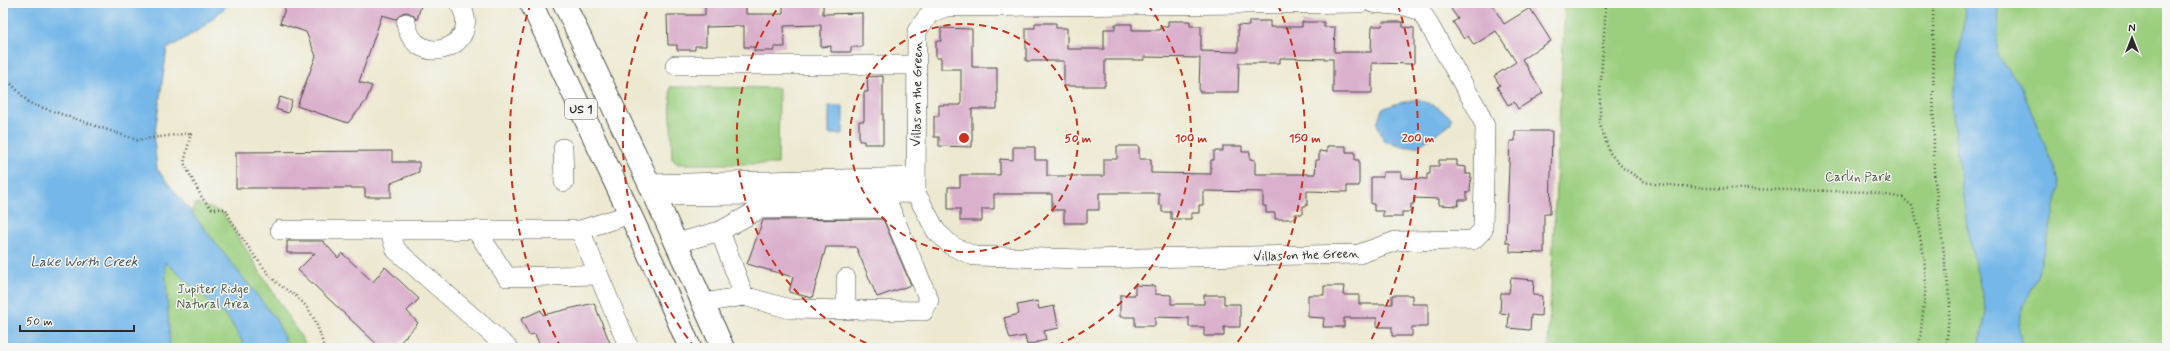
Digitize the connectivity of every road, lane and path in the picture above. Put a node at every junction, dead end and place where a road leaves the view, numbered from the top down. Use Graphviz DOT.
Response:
graph roads {
  1 [pos="459,3"];
  2 [pos="531,3"];
  3 [pos="564,3"];
  4 [pos="1360,3"];
  5 [pos="1372,3"];
  6 [pos="1606,3"];
  7 [pos="1933,3"];
  8 [pos="406,22"];
  9 [pos="675,65"];
  10 [pos="916,65"];
  11 [pos="3,75"];
  12 [pos="574,94"];
  13 [pos="563,148"];
  14 [pos="564,182"];
  15 [pos="916,185"];
  16 [pos="652,190"];
  17 [pos="630,214"];
  18 [pos="280,230"];
  19 [pos="390,230"];
  20 [pos="476,230"];
  21 [pos="580,230"];
  22 [pos="720,232"];
  23 [pos="676,243"];
  24 [pos="598,275"];
  25 [pos="846,278"];
  26 [pos="744,296"];
  27 [pos="704,303"];
  28 [pos="846,310"];
  29 [pos="324,348"];
  30 [pos="508,348"];
  31 [pos="630,348"];
  32 [pos="690,348"];
  33 [pos="723,348"];
  34 [pos="1919,348"];
  35 [pos="1946,348"];
  1 -- 8 [label="street"];
  2 -- 12 [label="main road, US 1"];
  3 -- 16 [label="main road, US 1"];
  4 -- 10 [label="street, Villas on the Green"];
  5 -- 15 [label="street, Villas on the Green"];
  6 -- 34 [label="path"];
  7 -- 35 [label="path"];
  9 -- 10 [label="street"];
  10 -- 15 [label="street, Villas on the Green"];
  11 -- 29 [label="path"];
  12 -- 17 [label="main road, US 1"];
  12 -- 27 [label="main road"];
  13 -- 14 [label="street"];
  15 -- 16 [label="street"];
  16 -- 23 [label="main road, US 1"];
  17 -- 21 [label="street"];
  17 -- 32 [label="main road, US 1"];
  18 -- 19 [label="street"];
  19 -- 20 [label="street"];
  19 -- 30 [label="street"];
  20 -- 21 [label="street"];
  20 -- 24 [label="street"];
  21 -- 24 [label="street"];
  22 -- 23 [label="street"];
  22 -- 26 [label="street"];
  22 -- 28 [label="street"];
  23 -- 27 [label="main road, US 1"];
  24 -- 31 [label="street"];
  25 -- 28 [label="street"];
  26 -- 27 [label="street"];
  26 -- 28 [label="street"];
  27 -- 33 [label="main road, US 1"];
}
